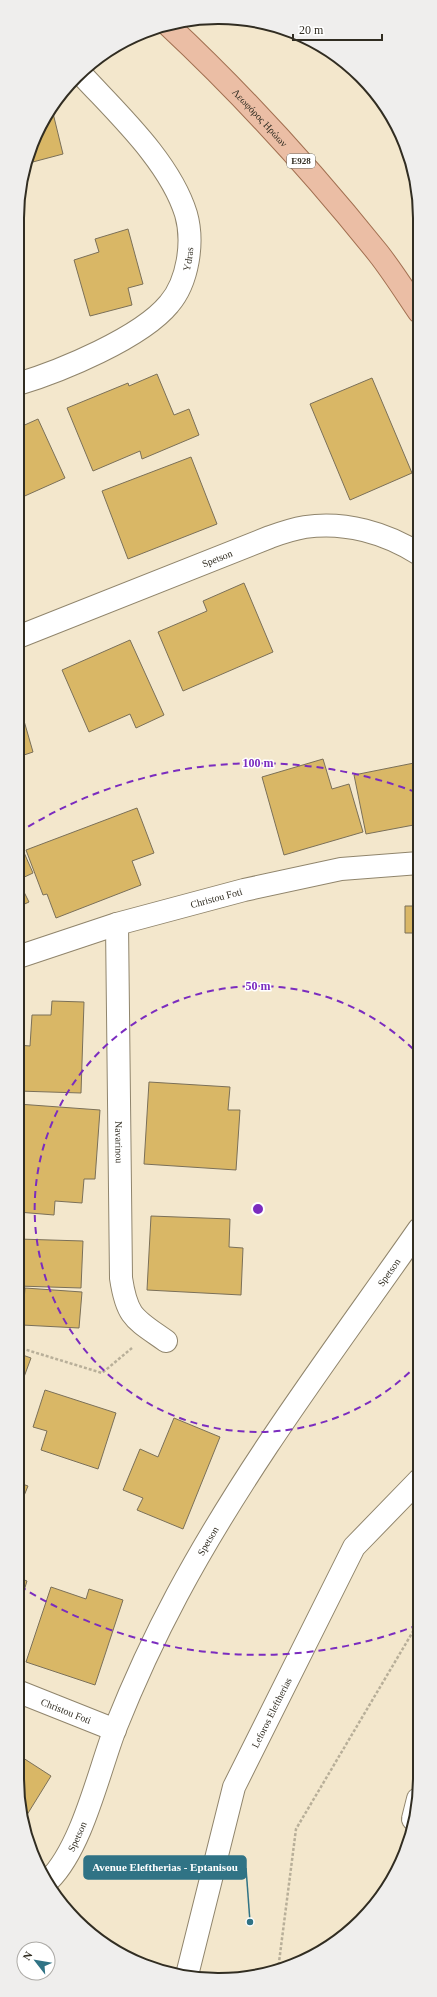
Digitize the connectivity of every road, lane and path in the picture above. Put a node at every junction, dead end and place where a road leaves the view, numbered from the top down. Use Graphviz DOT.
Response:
graph roads {
  1 [pos="173,30"];
  2 [pos="84,78"];
  3 [pos="413,302"];
  4 [pos="24,382"];
  5 [pos="413,550"];
  6 [pos="24,635"];
  7 [pos="413,863"];
  8 [pos="117,924"];
  9 [pos="24,955"];
  10 [pos="413,1238"];
  11 [pos="159,1336"];
  12 [pos="24,1349"];
  13 [pos="413,1486"];
  14 [pos="413,1632"];
  15 [pos="24,1694"];
  16 [pos="115,1730"];
  17 [pos="51,1878"];
  18 [pos="279,1964"];
  19 [pos="187,1970"];
  1 -- 3 [label="main road, Λεωφόρος Ηρώων / E928"];
  2 -- 4 [label="street, Ydras"];
  5 -- 6 [label="street, Spetson"];
  7 -- 8 [label="street, Christou Foti"];
  8 -- 9 [label="street, Christou Foti"];
  8 -- 11 [label="street, Navarinou"];
  10 -- 16 [label="street, Spetson"];
  11 -- 12 [label="path"];
  13 -- 19 [label="street, Leforos Eleftherias"];
  14 -- 18 [label="path"];
  15 -- 16 [label="street, Christou Foti"];
  16 -- 17 [label="street, Spetson"];
}
